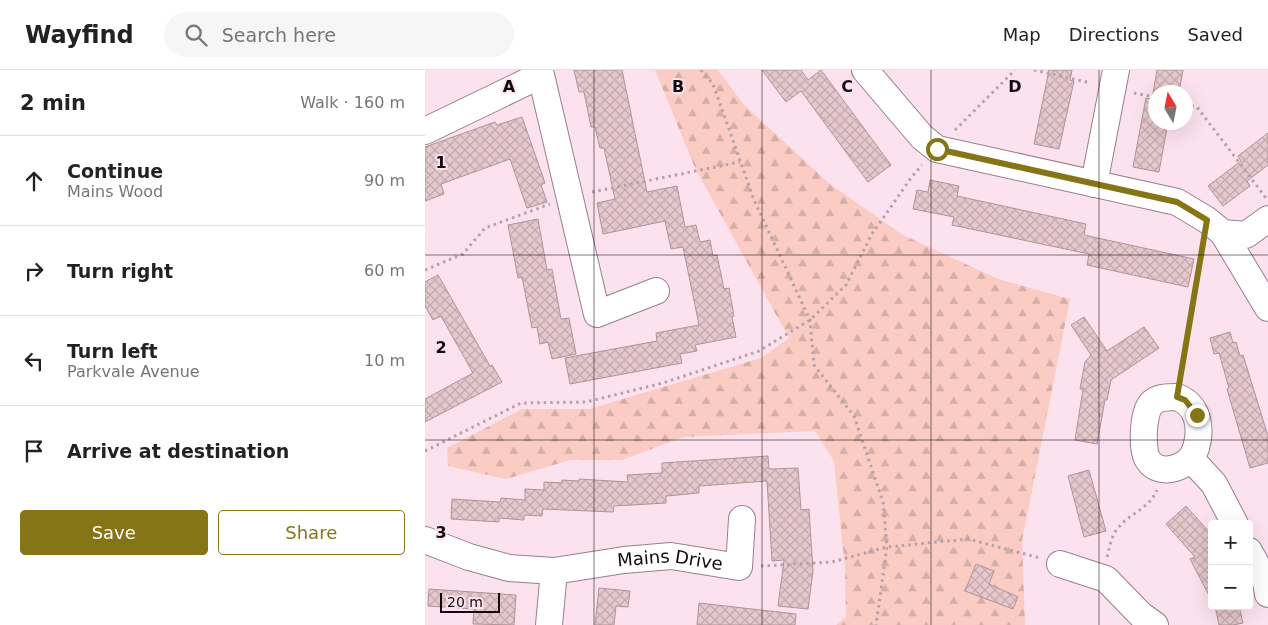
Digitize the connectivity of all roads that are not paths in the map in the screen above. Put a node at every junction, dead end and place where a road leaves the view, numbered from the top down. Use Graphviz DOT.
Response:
graph roads {
  1 [pos="865,70"];
  2 [pos="1115,70"];
  3 [pos="540,73"];
  4 [pos="425,131"];
  5 [pos="1094,184"];
  6 [pos="1268,219"];
  7 [pos="1215,227"];
  8 [pos="656,291"];
  9 [pos="1268,308"];
  10 [pos="1191,460"];
  11 [pos="742,520"];
  12 [pos="1233,520"];
  13 [pos="425,540"];
  14 [pos="1257,557"];
  15 [pos="1060,564"];
  16 [pos="554,572"];
  17 [pos="1268,594"];
  18 [pos="549,625"];
  19 [pos="1155,625"];
  1 -- 5 [label="street"];
  2 -- 5 [label="street"];
  3 -- 4 [label="street"];
  3 -- 8 [label="street"];
  5 -- 7 [label="street"];
  6 -- 7 [label="street"];
  7 -- 9 [label="street"];
  10 -- 10 [label="street"];
  10 -- 12 [label="street"];
  11 -- 16 [label="street, Mains Drive"];
  13 -- 16 [label="street, Mains Drive"];
  14 -- 17 [label="street"];
  15 -- 19 [label="street"];
  16 -- 18 [label="street"];
}
